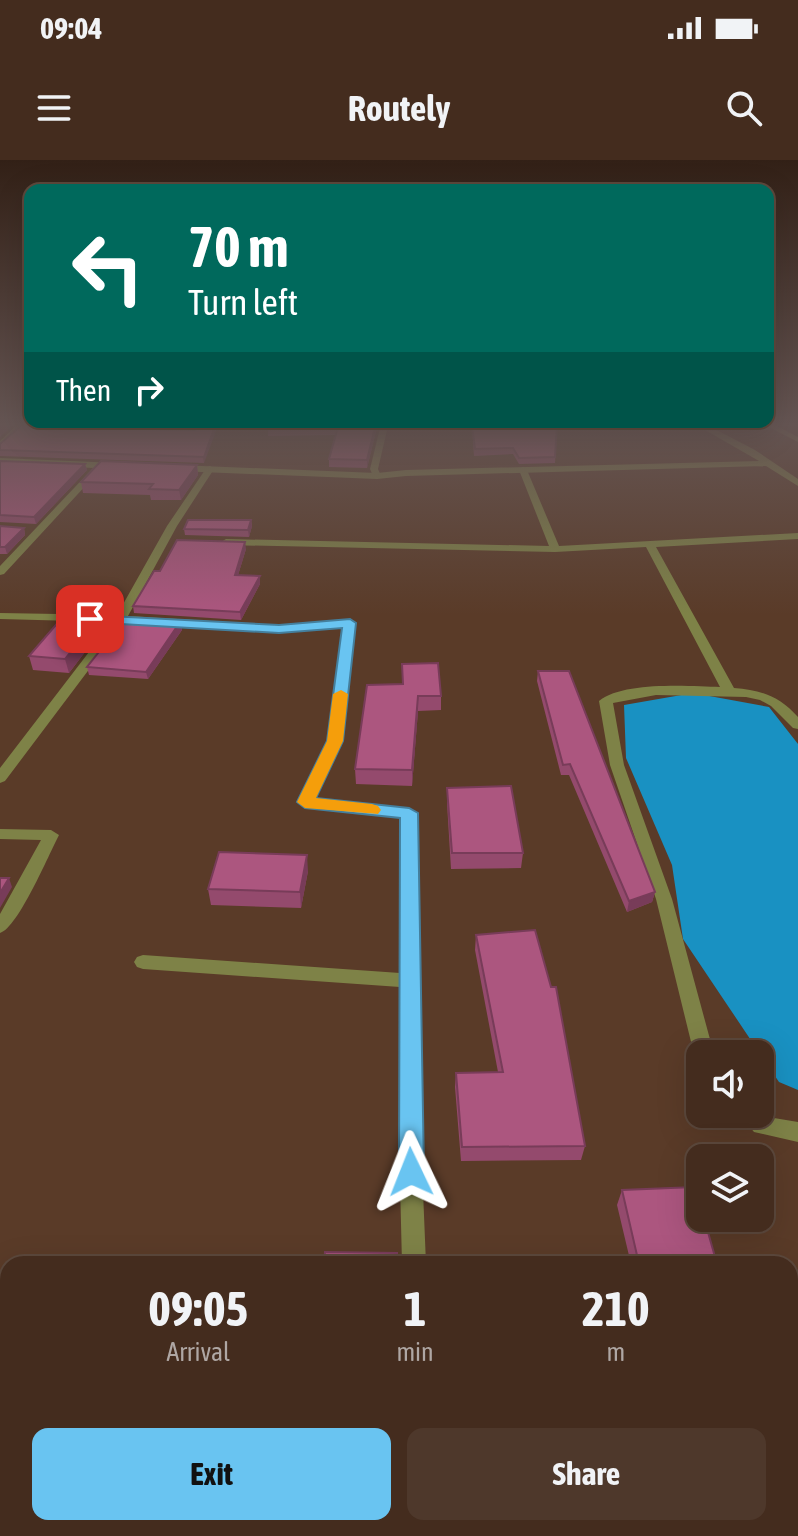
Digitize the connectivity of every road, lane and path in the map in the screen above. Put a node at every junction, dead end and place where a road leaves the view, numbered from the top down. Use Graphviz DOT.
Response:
graph roads {
  1 [pos="80,487"];
  2 [pos="200,487"];
  3 [pos="530,487"];
  4 [pos="26,529"];
  5 [pos="39,530"];
  6 [pos="798,536"];
  7 [pos="211,542"];
  8 [pos="650,546"];
  9 [pos="555,549"];
  10 [pos="0,572"];
  11 [pos="0,616"];
  12 [pos="121,619"];
  13 [pos="730,693"];
  14 [pos="798,725"];
  15 [pos="0,778"];
  16 [pos="0,834"];
  17 [pos="0,927"];
  18 [pos="143,962"];
  19 [pos="410,981"];
  20 [pos="700,1040"];
  21 [pos="774,1127"];
  22 [pos="798,1132"];
  23 [pos="414,1256"];
  1 -- 5 [label="street"];
  2 -- 12 [label="street"];
  3 -- 9 [label="street"];
  4 -- 5 [label="street"];
  5 -- 10 [label="street"];
  6 -- 8 [label="street"];
  7 -- 9 [label="street"];
  8 -- 9 [label="street"];
  8 -- 13 [label="street"];
  11 -- 12 [label="street"];
  12 -- 15 [label="street"];
  12 -- 19 [label="street"];
  13 -- 14 [label="street"];
  13 -- 20 [label="street"];
  16 -- 17 [label="street"];
  18 -- 19 [label="street"];
  19 -- 23 [label="street"];
  21 -- 22 [label="street"];
}
